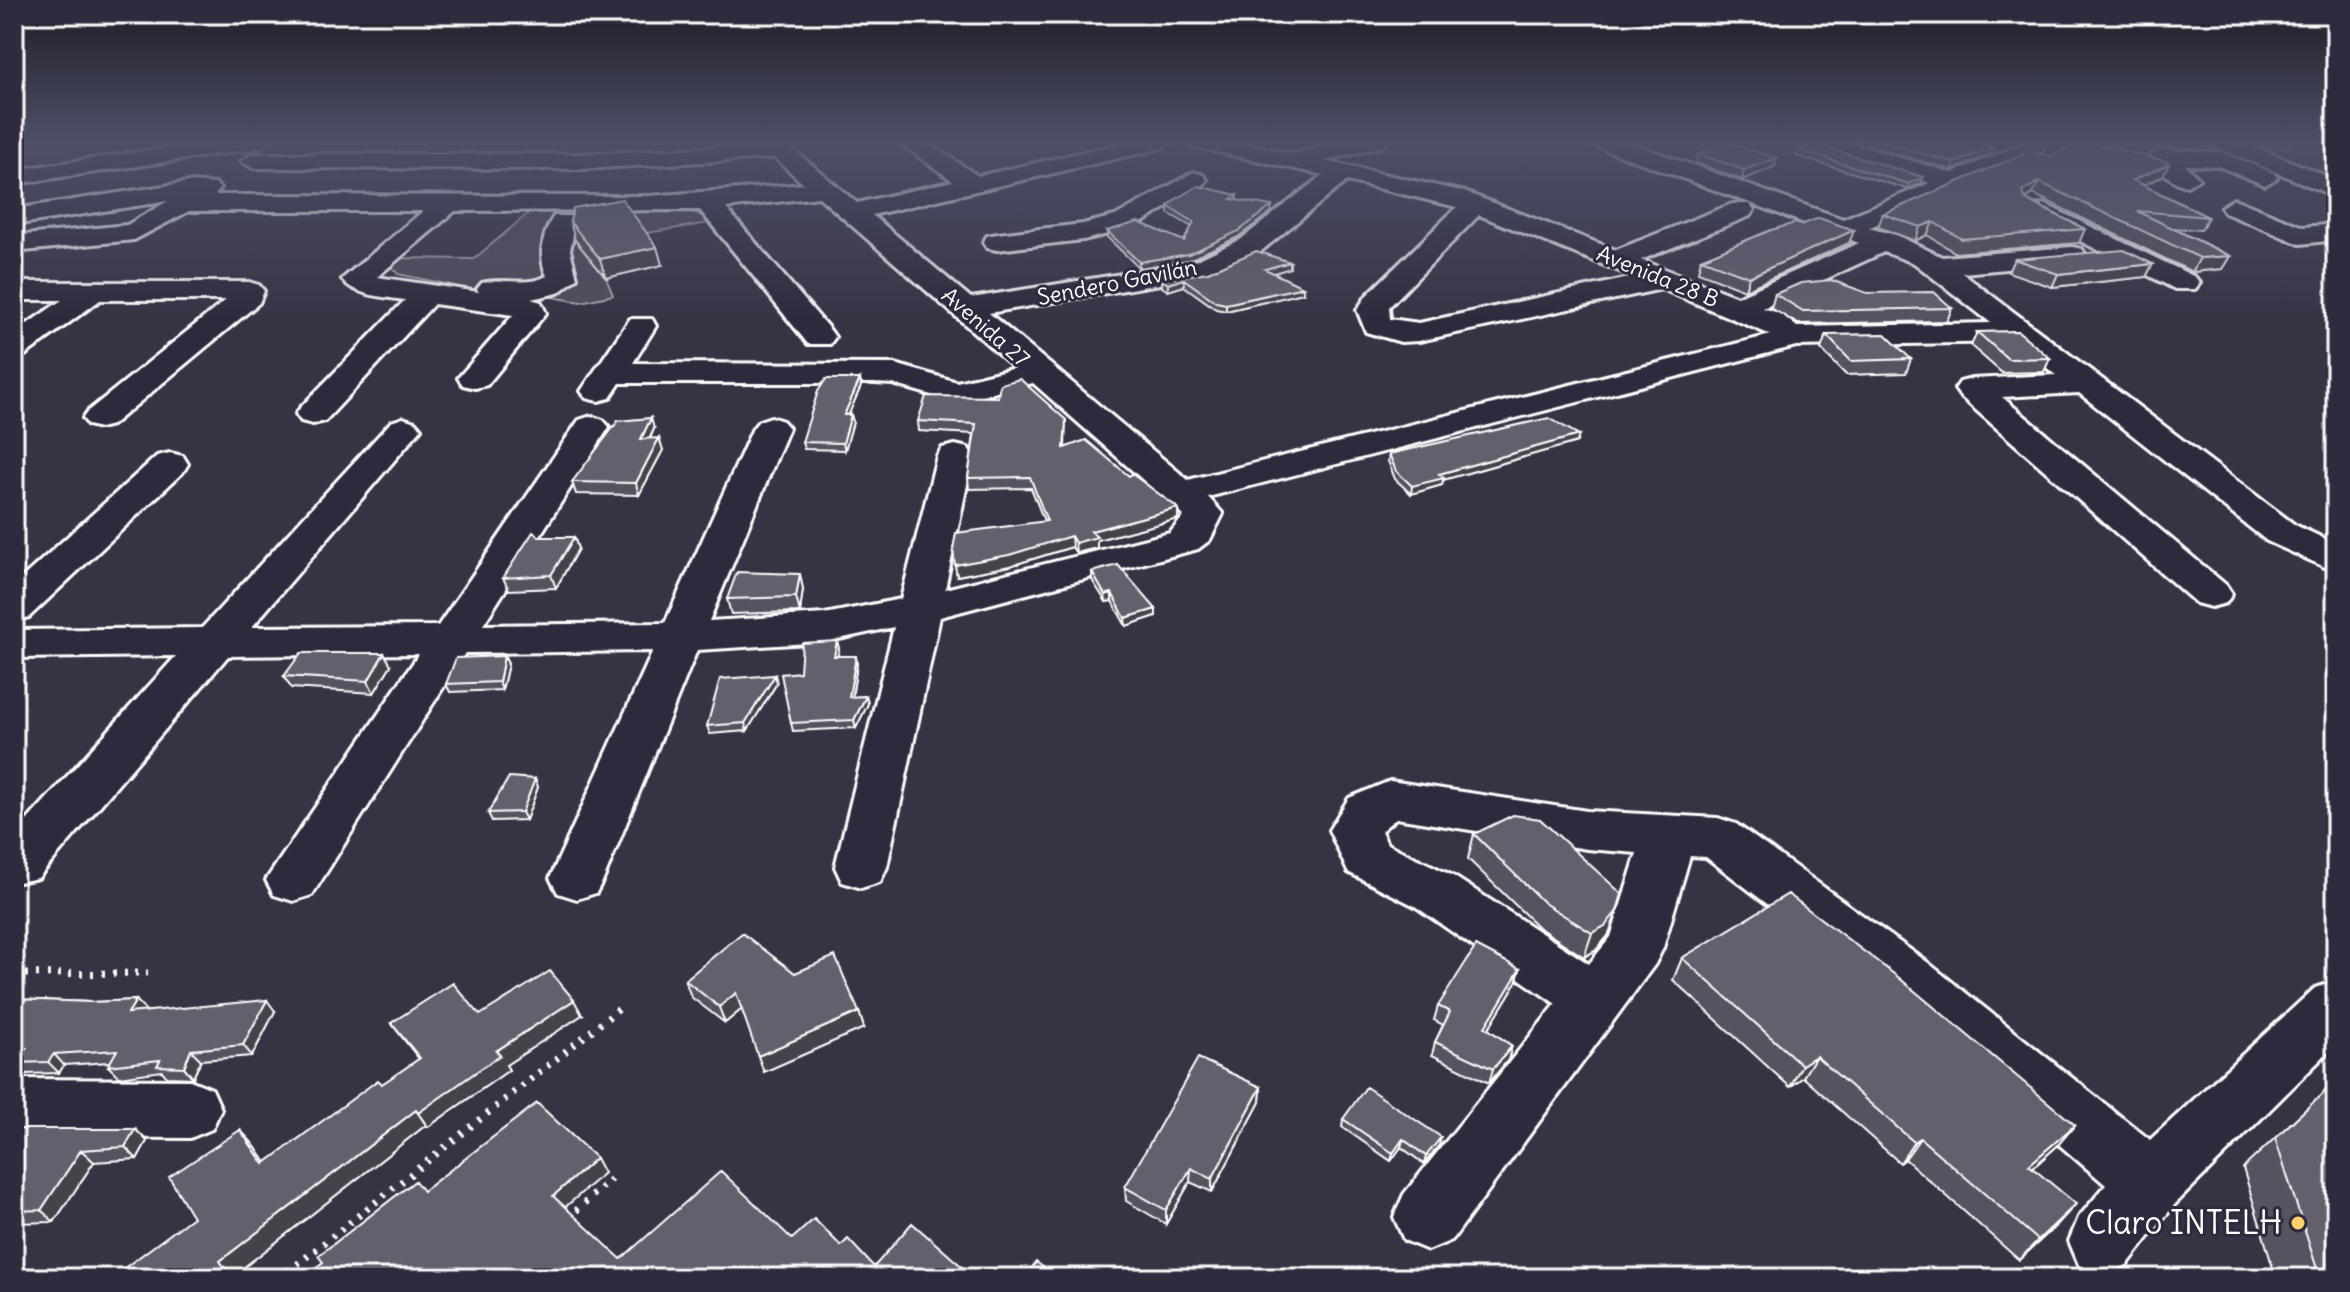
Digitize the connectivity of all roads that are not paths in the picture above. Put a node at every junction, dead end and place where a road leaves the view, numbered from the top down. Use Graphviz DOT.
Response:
graph roads {
  1 [pos="114,201"];
  2 [pos="185,201"];
  3 [pos="713,201"];
  4 [pos="840,201"];
  5 [pos="897,201"];
  6 [pos="1159,201"];
  7 [pos="1306,201"];
  8 [pos="1463,201"];
  9 [pos="1774,201"];
  10 [pos="1908,201"];
  11 [pos="707,202"];
  12 [pos="182,203"];
  13 [pos="1475,204"];
  14 [pos="447,205"];
  15 [pos="2032,205"];
  16 [pos="2234,207"];
  17 [pos="1741,210"];
  18 [pos="853,212"];
  19 [pos="14,217"];
  20 [pos="563,222"];
  21 [pos="1847,227"];
  22 [pos="2336,232"];
  23 [pos="1886,241"];
  24 [pos="997,242"];
  25 [pos="14,244"];
  26 [pos="2121,251"];
  27 [pos="388,252"];
  28 [pos="1105,257"];
  29 [pos="1617,260"];
  30 [pos="1938,266"];
  31 [pos="1667,279"];
  32 [pos="2185,283"];
  33 [pos="95,290"];
  34 [pos="14,291"];
  35 [pos="427,294"];
  36 [pos="1738,308"];
  37 [pos="962,309"];
  38 [pos="641,326"];
  39 [pos="2022,332"];
  40 [pos="819,337"];
  41 [pos="1787,337"];
  42 [pos="14,348"];
  43 [pos="1039,372"];
  44 [pos="610,373"];
  45 [pos="475,378"];
  46 [pos="2086,383"];
  47 [pos="313,414"];
  48 [pos="100,418"];
  49 [pos="771,428"];
  50 [pos="403,429"];
  51 [pos="955,456"];
  52 [pos="170,464"];
  53 [pos="1192,503"];
  54 [pos="2336,560"];
  55 [pos="2213,593"];
  56 [pos="14,608"];
  57 [pos="923,608"];
  58 [pos="681,637"];
  59 [pos="451,638"];
  60 [pos="216,641"];
  61 [pos="14,644"];
  62 [pos="1664,835"];
  63 [pos="19,864"];
  64 [pos="861,867"];
  65 [pos="577,878"];
  66 [pos="293,880"];
  67 [pos="1596,1000"];
  68 [pos="2331,1017"];
  69 [pos="14,1108"];
  70 [pos="190,1109"];
  71 [pos="2152,1182"];
  72 [pos="1428,1217"];
  73 [pos="2103,1241"];
  1 -- 19 [label="street"];
  2 -- 12 [label="street"];
  3 -- 11 [label="street"];
  4 -- 18 [label="street, Avenida 27"];
  5 -- 18 [label="street"];
  6 -- 28 [label="street"];
  7 -- 28 [label="street, Sendero Gavilán"];
  8 -- 13 [label="street, Avenida 28 B"];
  9 -- 21 [label="street"];
  10 -- 21 [label="street"];
  11 -- 14 [label="street"];
  11 -- 40 [label="street"];
  12 -- 14 [label="street"];
  12 -- 25 [label="street"];
  13 -- 29 [label="street, Avenida 28 B"];
  13 -- 31 [label="street"];
  14 -- 27 [label="street"];
  15 -- 26 [label="street"];
  16 -- 22 [label="street"];
  17 -- 29 [label="street"];
  18 -- 37 [label="street, Avenida 27"];
  20 -- 27 [label="street"];
  21 -- 23 [label="street"];
  23 -- 30 [label="street"];
  23 -- 36 [label="street"];
  24 -- 28 [label="street"];
  26 -- 30 [label="street"];
  26 -- 32 [label="street"];
  27 -- 35 [label="street"];
  28 -- 37 [label="street, Sendero Gavilán"];
  29 -- 31 [label="street, Avenida 28 B"];
  30 -- 39 [label="street"];
  31 -- 36 [label="street, Avenida 28 B"];
  33 -- 34 [label="street"];
  33 -- 42 [label="street"];
  33 -- 48 [label="street"];
  35 -- 45 [label="street"];
  35 -- 47 [label="street"];
  36 -- 41 [label="street, Avenida 28 B"];
  37 -- 43 [label="street, Avenida 27"];
  38 -- 44 [label="street"];
  39 -- 41 [label="street"];
  39 -- 46 [label="street"];
  41 -- 53 [label="street"];
  43 -- 44 [label="street"];
  43 -- 53 [label="street, Avenida 27"];
  44 -- 59 [label="street"];
  46 -- 54 [label="street"];
  46 -- 55 [label="street"];
  49 -- 58 [label="street"];
  50 -- 60 [label="street"];
  51 -- 57 [label="street"];
  52 -- 56 [label="street"];
  53 -- 57 [label="street"];
  57 -- 58 [label="street"];
  57 -- 64 [label="street"];
  58 -- 59 [label="street"];
  58 -- 65 [label="street"];
  59 -- 60 [label="street"];
  59 -- 66 [label="street"];
  60 -- 61 [label="street"];
  60 -- 63 [label="street"];
  62 -- 67 [label="street"];
  62 -- 67 [label="street"];
  62 -- 71 [label="street"];
  67 -- 72 [label="street"];
  68 -- 71 [label="street"];
  69 -- 70 [label="street"];
  71 -- 73 [label="street"];
}
